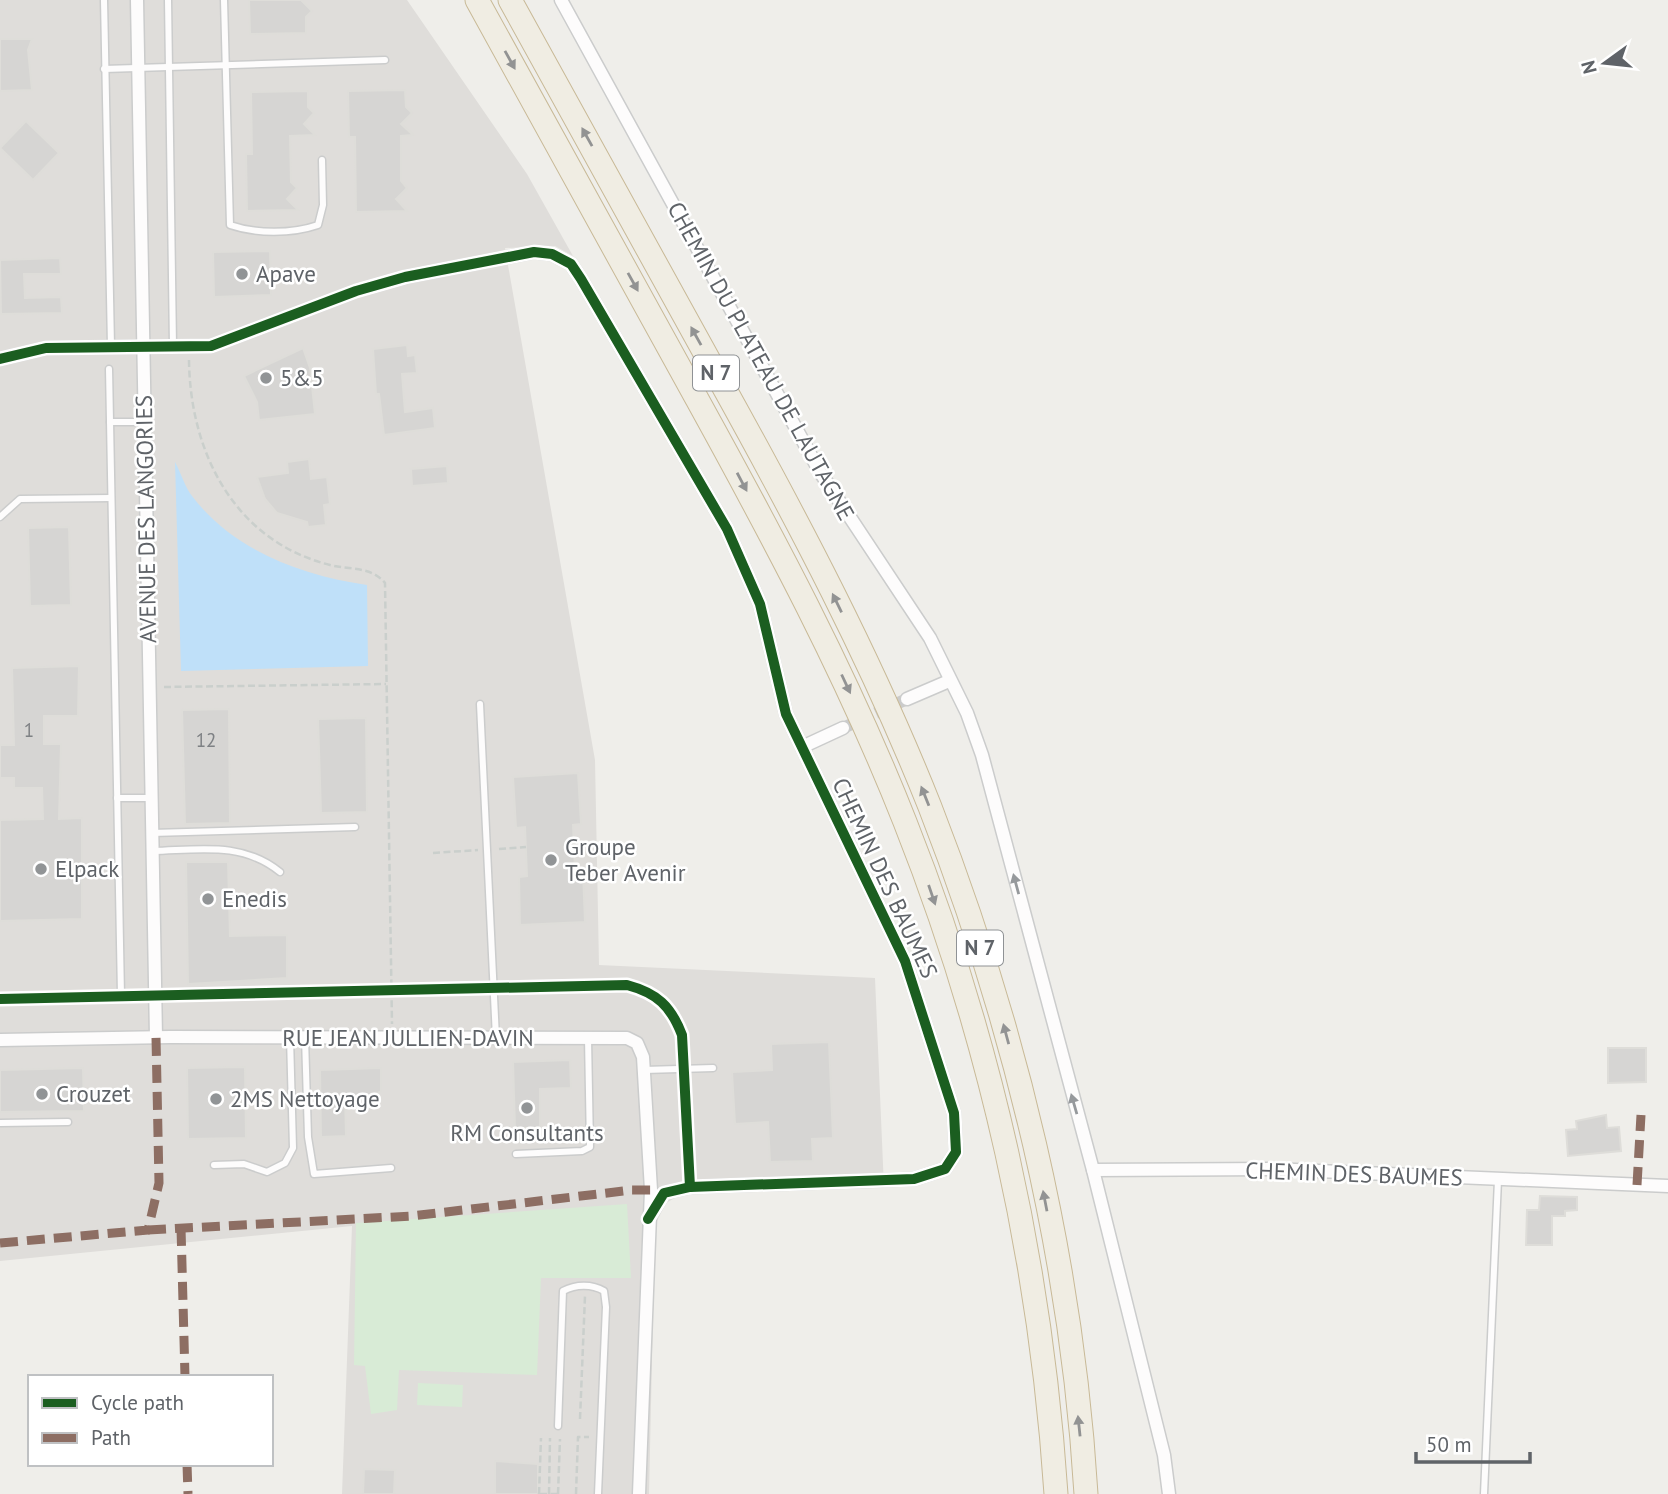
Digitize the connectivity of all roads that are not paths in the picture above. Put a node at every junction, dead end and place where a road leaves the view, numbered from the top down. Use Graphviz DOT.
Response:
graph roads {
  1 [pos="104,0"];
  2 [pos="137,0"];
  3 [pos="168,0"];
  4 [pos="224,0"];
  5 [pos="477,0"];
  6 [pos="510,0"];
  7 [pos="561,0"];
  8 [pos="385,60"];
  9 [pos="225,65"];
  10 [pos="104,69"];
  11 [pos="138,69"];
  12 [pos="169,69"];
  13 [pos="322,160"];
  14 [pos="111,346"];
  15 [pos="143,346"];
  16 [pos="173,346"];
  17 [pos="0,359"];
  18 [pos="109,369"];
  19 [pos="110,422"];
  20 [pos="144,422"];
  21 [pos="111,498"];
  22 [pos="0,517"];
  23 [pos="949,681"];
  24 [pos="907,699"];
  25 [pos="480,704"];
  26 [pos="843,728"];
  27 [pos="802,747"];
  28 [pos="117,798"];
  29 [pos="152,798"];
  30 [pos="355,827"];
  31 [pos="152,833"];
  32 [pos="153,851"];
  33 [pos="280,872"];
  34 [pos="121,995"];
  35 [pos="156,1037"];
  36 [pos="290,1037"];
  37 [pos="305,1037"];
  38 [pos="496,1038"];
  39 [pos="588,1038"];
  40 [pos="0,1040"];
  41 [pos="713,1068"];
  42 [pos="644,1070"];
  43 [pos="68,1122"];
  44 [pos="0,1123"];
  45 [pos="516,1154"];
  46 [pos="214,1165"];
  47 [pos="390,1168"];
  48 [pos="1093,1170"];
  49 [pos="1498,1180"];
  50 [pos="1668,1186"];
  51 [pos="648,1219"];
  52 [pos="558,1426"];
  53 [pos="598,1494"];
  54 [pos="639,1494"];
  55 [pos="1056,1494"];
  56 [pos="1086,1494"];
  57 [pos="1169,1494"];
  58 [pos="1484,1494"];
  1 -- 10 [label="lane"];
  2 -- 11 [label="street, AVENUE DES LANGORIES"];
  3 -- 12 [label="lane"];
  4 -- 9 [label="lane"];
  5 -- 55 [label="highway, N 7, one-way"];
  56 -- 6 [label="highway, N 7, one-way"];
  7 -- 23 [label="street, CHEMIN DU PLATEAU DE LAUTAGNE"];
  8 -- 9 [label="lane"];
  9 -- 12 [label="lane"];
  9 -- 13 [label="lane"];
  10 -- 11 [label="lane"];
  10 -- 14 [label="lane"];
  11 -- 12 [label="lane"];
  11 -- 15 [label="street, AVENUE DES LANGORIES"];
  12 -- 16 [label="lane"];
  14 -- 15 [label="street"];
  14 -- 17 [label="street"];
  15 -- 16 [label="street"];
  15 -- 20 [label="street, AVENUE DES LANGORIES"];
  16 -- 27 [label="street"];
  18 -- 19 [label="lane"];
  19 -- 20 [label="lane"];
  19 -- 21 [label="lane"];
  20 -- 29 [label="street, AVENUE DES LANGORIES"];
  21 -- 22 [label="lane"];
  21 -- 28 [label="lane"];
  23 -- 24 [label="street"];
  48 -- 23 [label="street, one-way"];
  25 -- 38 [label="lane"];
  26 -- 27 [label="street"];
  27 -- 51 [label="street, CHEMIN DES BAUMES"];
  28 -- 29 [label="lane"];
  28 -- 34 [label="lane"];
  29 -- 31 [label="street, AVENUE DES LANGORIES"];
  30 -- 31 [label="lane"];
  31 -- 32 [label="street, AVENUE DES LANGORIES"];
  32 -- 33 [label="lane"];
  32 -- 35 [label="street, AVENUE DES LANGORIES"];
  35 -- 36 [label="street, RUE JEAN JULLIEN-DAVIN"];
  35 -- 40 [label="street, RUE JEAN JULLIEN-DAVIN"];
  36 -- 37 [label="street, RUE JEAN JULLIEN-DAVIN"];
  36 -- 46 [label="lane"];
  37 -- 38 [label="street, RUE JEAN JULLIEN-DAVIN"];
  37 -- 47 [label="lane"];
  38 -- 39 [label="street, RUE JEAN JULLIEN-DAVIN"];
  39 -- 42 [label="street, RUE JEAN JULLIEN-DAVIN"];
  39 -- 45 [label="lane"];
  41 -- 42 [label="lane"];
  42 -- 51 [label="street, RUE JEAN JULLIEN-DAVIN"];
  43 -- 44 [label="lane"];
  48 -- 49 [label="street, CHEMIN DES BAUMES"];
  48 -- 57 [label="street"];
  49 -- 50 [label="street, CHEMIN DES BAUMES"];
  49 -- 58 [label="lane"];
  51 -- 54 [label="street"];
  52 -- 53 [label="lane"];
}
